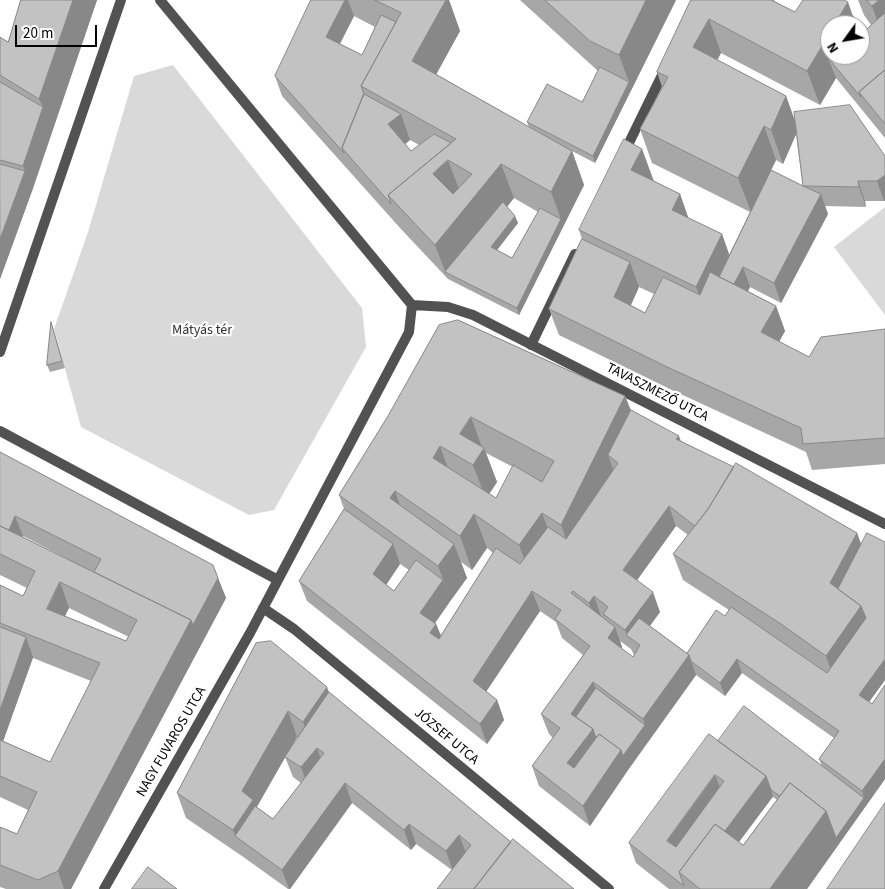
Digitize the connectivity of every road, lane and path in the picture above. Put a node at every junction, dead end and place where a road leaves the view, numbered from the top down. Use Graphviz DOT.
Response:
graph roads {
  1 [pos="121,0"];
  2 [pos="160,0"];
  3 [pos="672,53"];
  4 [pos="621,159"];
  5 [pos="578,248"];
  6 [pos="412,305"];
  7 [pos="531,345"];
  8 [pos="0,352"];
  9 [pos="0,431"];
  10 [pos="882,519"];
  11 [pos="278,580"];
  12 [pos="263,608"];
  13 [pos="104,889"];
  14 [pos="609,889"];
  1 -- 8 [label="street"];
  2 -- 6 [label="street"];
  3 -- 4 [label="street"];
  5 -- 7 [label="street"];
  6 -- 7 [label="street, TAVASZMEZŐ UTCA"];
  6 -- 11 [label="street"];
  7 -- 10 [label="street, TAVASZMEZŐ UTCA"];
  9 -- 11 [label="street"];
  11 -- 12 [label="street"];
  12 -- 13 [label="street, NAGY FUVAROS UTCA"];
  12 -- 14 [label="street, JÓZSEF UTCA"];
}
